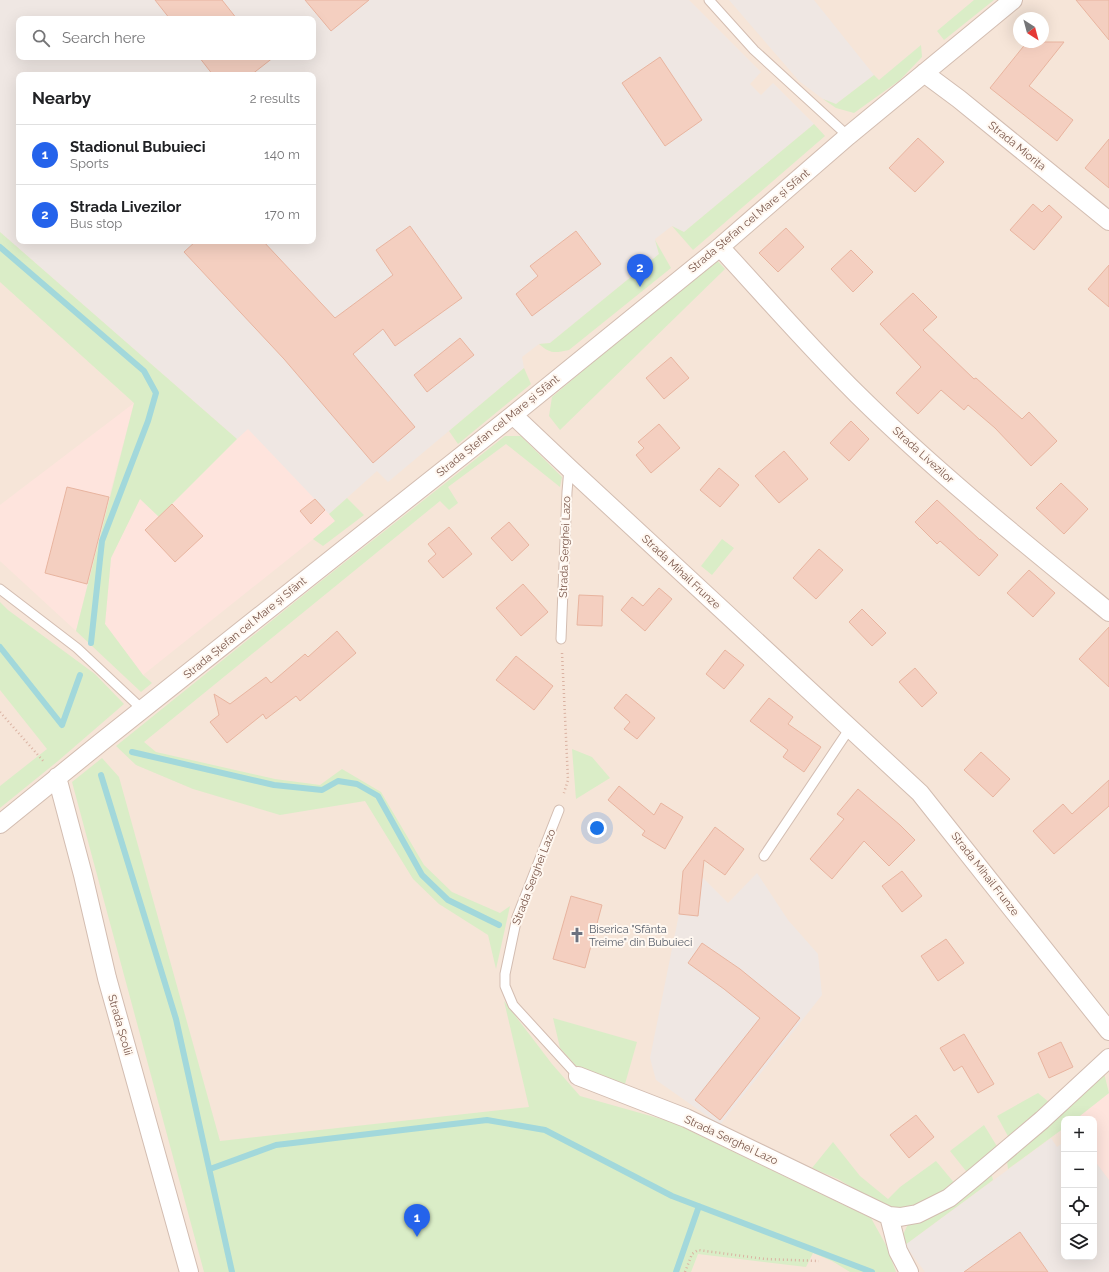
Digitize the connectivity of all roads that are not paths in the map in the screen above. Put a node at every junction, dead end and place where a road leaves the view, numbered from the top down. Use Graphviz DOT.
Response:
graph roads {
  1 [pos="709,0"];
  2 [pos="1013,0"];
  3 [pos="924,73"];
  4 [pos="848,136"];
  5 [pos="1109,221"];
  6 [pos="720,247"];
  7 [pos="513,415"];
  8 [pos="568,468"];
  9 [pos="0,589"];
  10 [pos="1109,612"];
  11 [pos="561,639"];
  12 [pos="142,709"];
  13 [pos="850,728"];
  14 [pos="57,777"];
  15 [pos="559,810"];
  16 [pos="0,824"];
  17 [pos="764,856"];
  18 [pos="1109,1031"];
  19 [pos="1109,1058"];
  20 [pos="578,1076"];
  21 [pos="889,1216"];
  22 [pos="189,1272"];
  23 [pos="908,1272"];
  1 -- 4 [label="lane"];
  2 -- 3 [label="street, Strada Ștefan cel Mare și Sfânt"];
  3 -- 4 [label="street, Strada Ștefan cel Mare și Sfânt"];
  3 -- 5 [label="street, Strada Miorița"];
  4 -- 6 [label="street, Strada Ștefan cel Mare și Sfânt"];
  6 -- 7 [label="street, Strada Ștefan cel Mare și Sfânt"];
  6 -- 10 [label="street, Strada Livezilor"];
  7 -- 8 [label="street, Strada Mihail Frunze"];
  7 -- 12 [label="street, Strada Ștefan cel Mare și Sfânt"];
  8 -- 11 [label="lane, Strada Serghei Lazo"];
  8 -- 13 [label="street, Strada Mihail Frunze"];
  9 -- 12 [label="lane"];
  12 -- 14 [label="street, Strada Ștefan cel Mare și Sfânt"];
  13 -- 17 [label="lane"];
  13 -- 18 [label="street, Strada Mihail Frunze"];
  14 -- 16 [label="street, Strada Ștefan cel Mare și Sfânt"];
  14 -- 22 [label="street, Strada Școlii"];
  15 -- 20 [label="lane, Strada Serghei Lazo"];
  19 -- 21 [label="street"];
  20 -- 21 [label="street, Strada Serghei Lazo"];
  21 -- 23 [label="street"];
}
